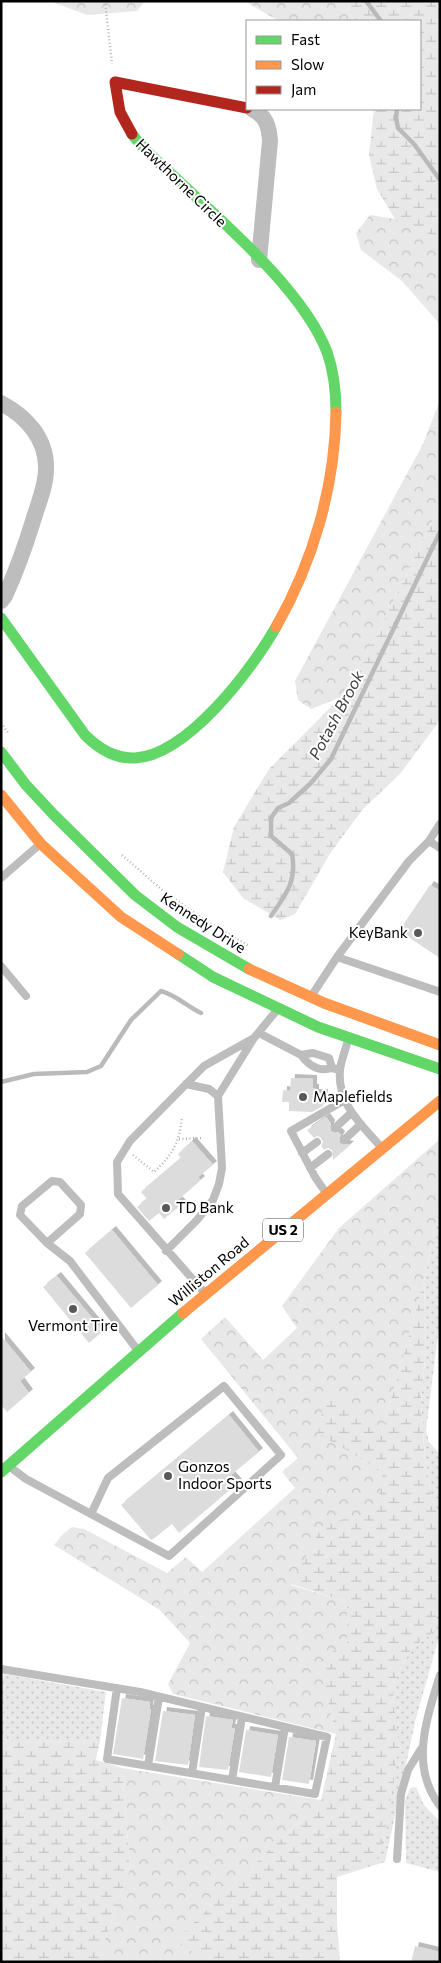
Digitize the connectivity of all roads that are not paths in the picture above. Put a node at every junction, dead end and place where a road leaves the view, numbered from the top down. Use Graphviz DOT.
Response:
graph roads {
  1 [pos="246,108"];
  2 [pos="254,110"];
  3 [pos="259,260"];
  4 [pos="1,403"];
  5 [pos="1,602"];
  6 [pos="1,618"];
  7 [pos="1,752"];
  8 [pos="1,796"];
  9 [pos="440,824"];
  10 [pos="428,841"];
  11 [pos="41,844"];
  12 [pos="440,848"];
  13 [pos="1,878"];
  14 [pos="338,957"];
  15 [pos="1,966"];
  16 [pos="440,992"];
  17 [pos="26,996"];
  18 [pos="311,997"];
  19 [pos="279,1009"];
  20 [pos="256,1036"];
  21 [pos="349,1038"];
  22 [pos="440,1045"];
  23 [pos="301,1056"];
  24 [pos="336,1069"];
  25 [pos="440,1069"];
  26 [pos="186,1084"];
  27 [pos="218,1096"];
  28 [pos="343,1101"];
  29 [pos="440,1101"];
  30 [pos="351,1113"];
  31 [pos="362,1124"];
  32 [pos="334,1128"];
  33 [pos="344,1140"];
  34 [pos="317,1142"];
  35 [pos="383,1149"];
  36 [pos="302,1153"];
  37 [pos="328,1154"];
  38 [pos="310,1168"];
  39 [pos="327,1195"];
  40 [pos="47,1243"];
  41 [pos="166,1251"];
  42 [pos="205,1294"];
  43 [pos="139,1352"];
  44 [pos="4,1465"];
  45 [pos="91,1514"];
  46 [pos="1,1669"];
  47 [pos="440,1675"];
  48 [pos="117,1688"];
  49 [pos="159,1697"];
  50 [pos="202,1707"];
  51 [pos="242,1716"];
  52 [pos="285,1727"];
  53 [pos="422,1748"];
  54 [pos="148,1766"];
  55 [pos="192,1773"];
  56 [pos="232,1780"];
  57 [pos="275,1787"];
  58 [pos="440,1806"];
  59 [pos="397,1859"];
  1 -- 3 [label="main road, Hawthorne Circle"];
  2 -- 3 [label="street"];
  3 -- 6 [label="main road, Hawthorne Circle"];
  4 -- 5 [label="street"];
  7 -- 18 [label="main road, Kennedy Drive"];
  8 -- 11 [label="main road"];
  9 -- 10 [label="lane"];
  10 -- 12 [label="lane"];
  10 -- 14 [label="lane"];
  11 -- 13 [label="lane"];
  11 -- 19 [label="main road"];
  14 -- 16 [label="lane"];
  14 -- 18 [label="lane"];
  15 -- 17 [label="lane"];
  18 -- 19 [label="main road"];
  18 -- 22 [label="main road, Kennedy Drive"];
  19 -- 20 [label="lane"];
  19 -- 21 [label="main road"];
  20 -- 23 [label="lane"];
  20 -- 26 [label="lane"];
  20 -- 27 [label="lane"];
  21 -- 24 [label="lane"];
  21 -- 25 [label="main road"];
  23 -- 24 [label="lane"];
  23 -- 24 [label="lane"];
  24 -- 28 [label="lane"];
  26 -- 27 [label="lane"];
  26 -- 41 [label="lane"];
  27 -- 41 [label="lane"];
  28 -- 30 [label="lane"];
  28 -- 36 [label="lane"];
  29 -- 35 [label="main road, Williston Road / US 2"];
  30 -- 31 [label="lane"];
  30 -- 32 [label="lane"];
  31 -- 33 [label="lane"];
  31 -- 35 [label="lane"];
  34 -- 36 [label="lane"];
  35 -- 39 [label="main road, Williston Road / US 2"];
  36 -- 38 [label="lane"];
  37 -- 38 [label="lane"];
  38 -- 39 [label="lane"];
  39 -- 42 [label="main road, Williston Road / US 2"];
  40 -- 40 [label="lane"];
  40 -- 43 [label="lane"];
  41 -- 42 [label="lane"];
  42 -- 43 [label="main road, Williston Road / US 2"];
  43 -- 44 [label="main road, Williston Road / US 2"];
  44 -- 45 [label="lane"];
  45 -- 45 [label="lane"];
  46 -- 48 [label="lane"];
  47 -- 53 [label="lane"];
  48 -- 49 [label="lane"];
  48 -- 54 [label="lane"];
  49 -- 50 [label="lane"];
  49 -- 54 [label="lane"];
  50 -- 51 [label="lane"];
  50 -- 55 [label="lane"];
  51 -- 52 [label="lane"];
  51 -- 56 [label="lane"];
  52 -- 57 [label="lane"];
  52 -- 57 [label="lane"];
  53 -- 58 [label="lane"];
  53 -- 59 [label="lane"];
  54 -- 55 [label="lane"];
  55 -- 56 [label="lane"];
  56 -- 57 [label="lane"];
}
